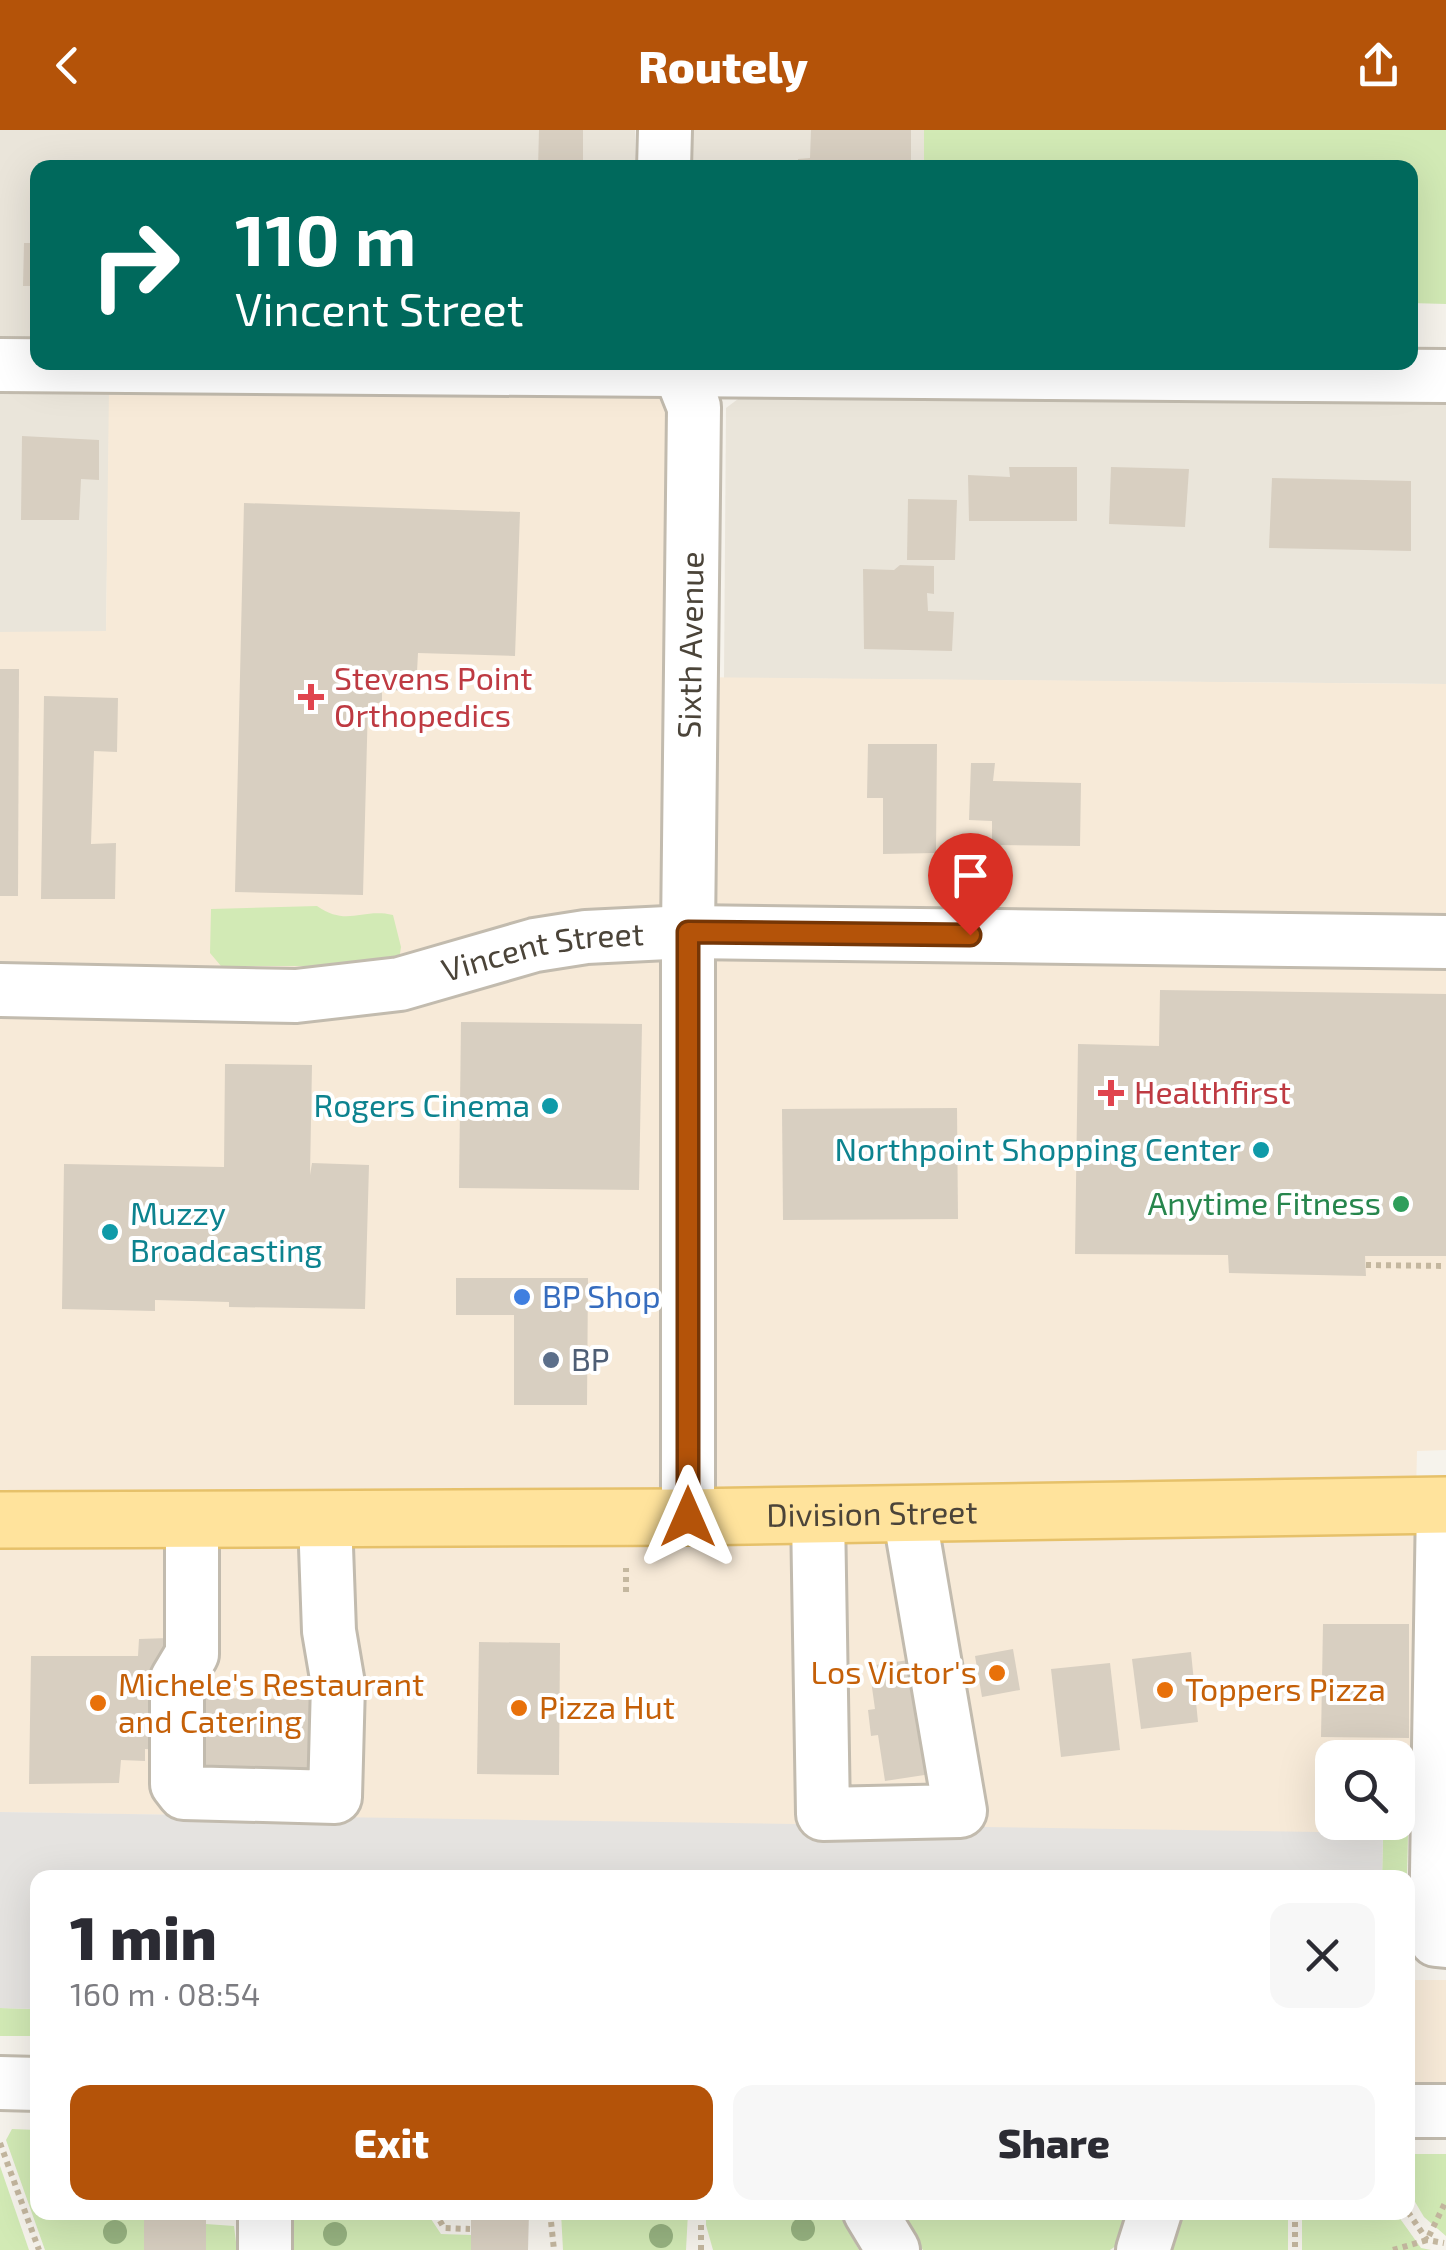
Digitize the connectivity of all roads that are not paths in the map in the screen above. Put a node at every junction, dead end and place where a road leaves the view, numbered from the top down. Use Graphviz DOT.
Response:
graph roads {
  1 [pos="664,130"];
  2 [pos="664,160"];
  3 [pos="0,365"];
  4 [pos="30,365"];
  5 [pos="679,370"];
  6 [pos="934,370"];
  7 [pos="1446,376"];
  8 [pos="688,932"];
  9 [pos="1446,942"];
  10 [pos="0,990"];
  11 [pos="1444,1505"];
  12 [pos="909,1513"];
  13 [pos="818,1515"];
  14 [pos="688,1517"];
  15 [pos="325,1519"];
  16 [pos="0,1520"];
  17 [pos="192,1520"];
  18 [pos="1442,1807"];
  19 [pos="1446,1940"];
  20 [pos="0,2084"];
  21 [pos="30,2084"];
  22 [pos="1415,2111"];
  23 [pos="1446,2112"];
  24 [pos="266,2220"];
  25 [pos="875,2220"];
  26 [pos="1152,2220"];
  27 [pos="264,2250"];
  28 [pos="893,2250"];
  29 [pos="1143,2250"];
  1 -- 2 [label="street"];
  3 -- 4 [label="street"];
  5 -- 8 [label="street, Sixth Avenue"];
  6 -- 7 [label="street"];
  8 -- 9 [label="street, Vincent Street"];
  8 -- 10 [label="street, Vincent Street"];
  8 -- 14 [label="street, Sixth Avenue"];
  11 -- 12 [label="main road, Division Street"];
  11 -- 18 [label="street"];
  12 -- 13 [label="main road, Division Street"];
  12 -- 13 [label="street"];
  13 -- 14 [label="main road, Division Street"];
  14 -- 15 [label="main road, Division Street"];
  15 -- 17 [label="main road, Division Street"];
  15 -- 17 [label="street"];
  16 -- 17 [label="main road, Division Street"];
  18 -- 19 [label="street"];
  20 -- 21 [label="street"];
  22 -- 23 [label="street"];
  24 -- 27 [label="street"];
  25 -- 28 [label="street"];
  26 -- 29 [label="street"];
}
